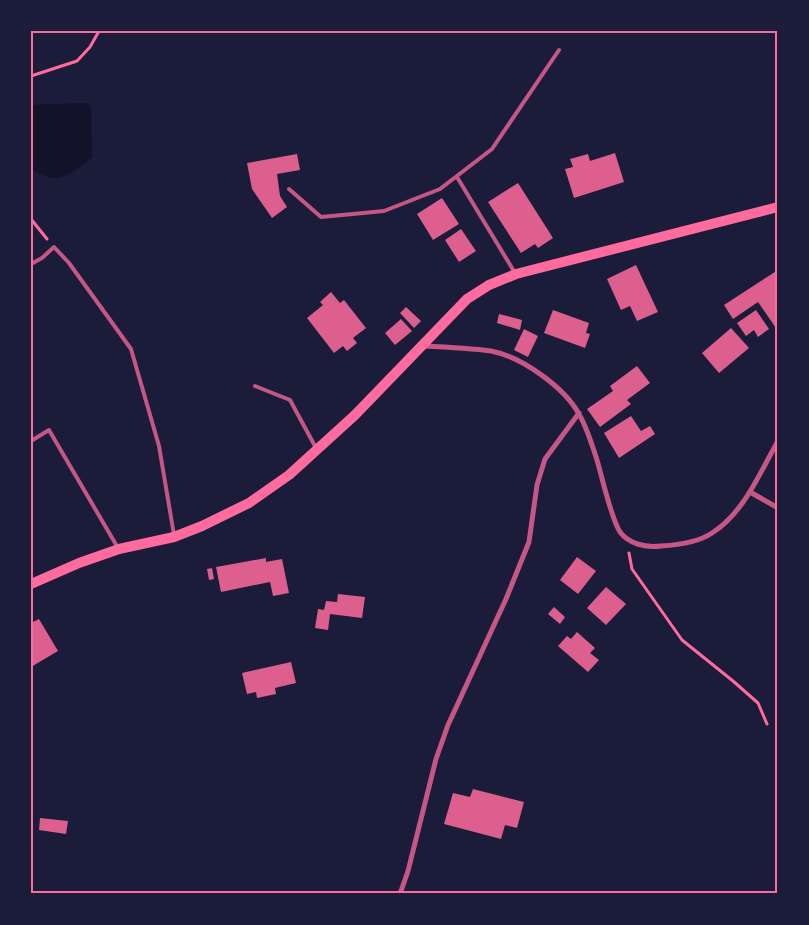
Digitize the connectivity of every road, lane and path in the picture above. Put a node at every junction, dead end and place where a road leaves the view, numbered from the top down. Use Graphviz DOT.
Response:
graph roads {
  1 [pos="99,31"];
  2 [pos="559,50"];
  3 [pos="31,76"];
  4 [pos="457,177"];
  5 [pos="289,189"];
  6 [pos="778,207"];
  7 [pos="31,220"];
  8 [pos="54,247"];
  9 [pos="31,264"];
  10 [pos="516,274"];
  11 [pos="421,346"];
  12 [pos="255,386"];
  13 [pos="579,413"];
  14 [pos="31,441"];
  15 [pos="778,441"];
  16 [pos="317,450"];
  17 [pos="750,492"];
  18 [pos="778,508"];
  19 [pos="174,537"];
  20 [pos="627,540"];
  21 [pos="119,549"];
  22 [pos="31,584"];
  23 [pos="767,724"];
  24 [pos="400,894"];
  1 -- 3 [label="path"];
  2 -- 4 [label="lane"];
  4 -- 5 [label="lane"];
  4 -- 10 [label="lane"];
  6 -- 10 [label="main road"];
  7 -- 8 [label="path"];
  8 -- 9 [label="lane"];
  8 -- 19 [label="lane"];
  10 -- 11 [label="main road"];
  11 -- 13 [label="street"];
  11 -- 16 [label="main road"];
  12 -- 16 [label="lane"];
  13 -- 20 [label="street"];
  13 -- 24 [label="street"];
  14 -- 21 [label="lane"];
  15 -- 17 [label="street"];
  16 -- 19 [label="main road"];
  17 -- 18 [label="street"];
  17 -- 20 [label="street"];
  19 -- 21 [label="main road"];
  20 -- 23 [label="path"];
  21 -- 22 [label="main road"];
}
